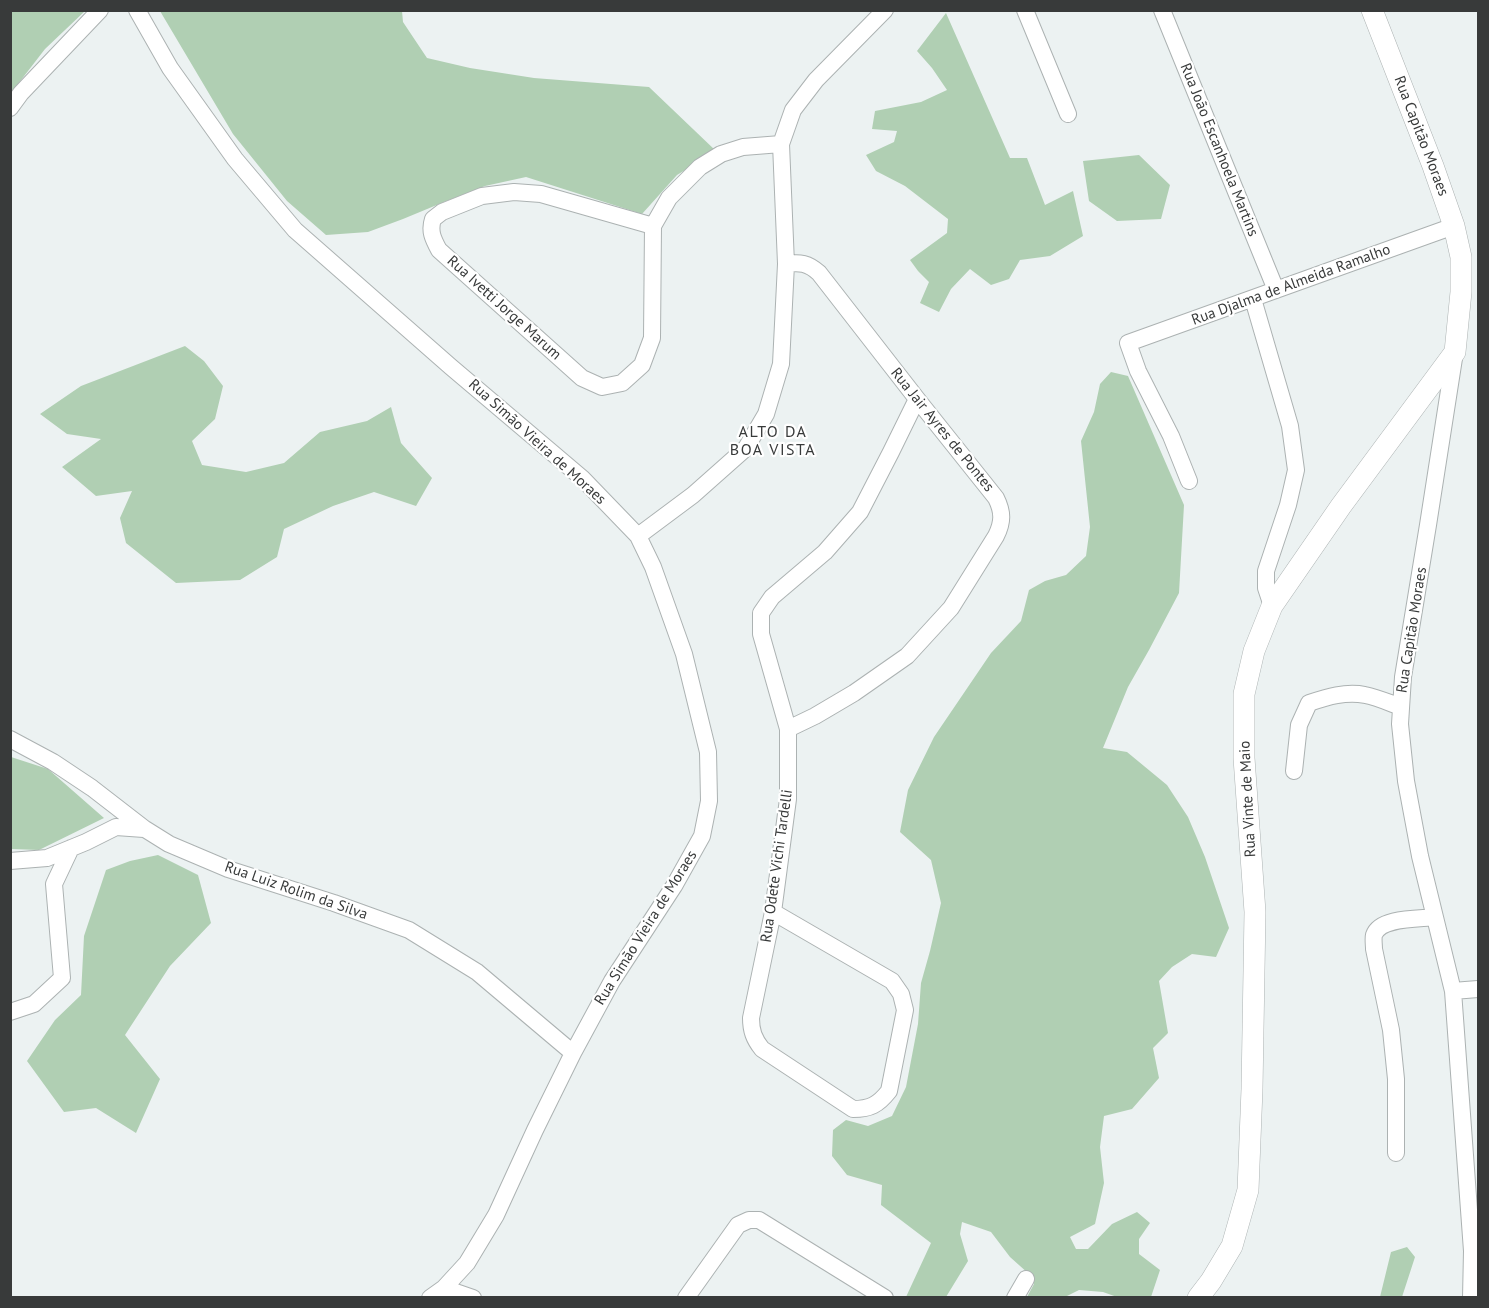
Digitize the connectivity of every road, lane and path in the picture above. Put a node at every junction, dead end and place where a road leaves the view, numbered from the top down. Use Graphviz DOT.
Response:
graph roads {
  1 [pos="100,10"];
  2 [pos="137,10"];
  3 [pos="885,10"];
  4 [pos="1025,10"];
  5 [pos="1162,10"];
  6 [pos="1372,10"];
  7 [pos="10,108"];
  8 [pos="1068,114"];
  9 [pos="781,144"];
  10 [pos="653,226"];
  11 [pos="1454,226"];
  12 [pos="786,264"];
  13 [pos="1276,290"];
  14 [pos="1252,299"];
  15 [pos="1455,352"];
  16 [pos="916,399"];
  17 [pos="1189,481"];
  18 [pos="638,536"];
  19 [pos="1272,606"];
  20 [pos="1401,707"];
  21 [pos="788,729"];
  22 [pos="10,739"];
  23 [pos="1294,771"];
  24 [pos="145,829"];
  25 [pos="71,848"];
  26 [pos="10,861"];
  27 [pos="773,912"];
  28 [pos="1435,917"];
  29 [pos="1479,989"];
  30 [pos="1453,991"];
  31 [pos="10,1012"];
  32 [pos="573,1053"];
  33 [pos="1396,1153"];
  34 [pos="1026,1279"];
  35 [pos="437,1292"];
  36 [pos="473,1298"];
  37 [pos="686,1298"];
  38 [pos="885,1298"];
  39 [pos="1016,1298"];
  40 [pos="1198,1298"];
  41 [pos="1471,1298"];
  1 -- 7 [label="street"];
  2 -- 18 [label="street, Rua Simão Vieira de Moraes"];
  3 -- 9 [label="street"];
  4 -- 8 [label="street"];
  5 -- 13 [label="street, Rua João Escanhoela Martins"];
  6 -- 11 [label="main road, Rua Capitão Moraes"];
  9 -- 10 [label="street, Rua Ivetti Jorge Marum"];
  9 -- 12 [label="street"];
  10 -- 10 [label="street, Rua Ivetti Jorge Marum"];
  11 -- 13 [label="street, Rua Djalma de Almeida Ramalho"];
  11 -- 15 [label="main road, Rua Capitão Moraes"];
  12 -- 16 [label="street, Rua Jair Ayres de Pontes"];
  12 -- 18 [label="street"];
  13 -- 14 [label="street, Rua Djalma de Almeida Ramalho"];
  14 -- 17 [label="street, Rua Djalma de Almeida Ramalho"];
  14 -- 19 [label="street"];
  15 -- 19 [label="main road, Rua Vinte de Maio"];
  15 -- 20 [label="street, Rua Capitão Moraes"];
  16 -- 21 [label="street, Rua Odete Vichi Tardelli"];
  16 -- 21 [label="street, Rua Jair Ayres de Pontes"];
  18 -- 32 [label="street, Rua Simão Vieira de Moraes"];
  19 -- 40 [label="main road, Rua Vinte de Maio"];
  20 -- 23 [label="street"];
  20 -- 28 [label="street, Rua Capitão Moraes"];
  21 -- 27 [label="street, Rua Odete Vichi Tardelli"];
  22 -- 24 [label="street, Rua Luiz Rolim da Silva"];
  24 -- 25 [label="street"];
  24 -- 32 [label="street, Rua Luiz Rolim da Silva"];
  25 -- 26 [label="street"];
  25 -- 31 [label="street"];
  27 -- 27 [label="street, Rua Odete Vichi Tardelli"];
  28 -- 30 [label="street, Rua Capitão Moraes"];
  28 -- 33 [label="street"];
  29 -- 30 [label="street"];
  30 -- 41 [label="street, Rua Capitão Moraes"];
  32 -- 35 [label="street, Rua Simão Vieira de Moraes"];
  34 -- 39 [label="street"];
  35 -- 36 [label="street"];
  37 -- 38 [label="street"];
}
